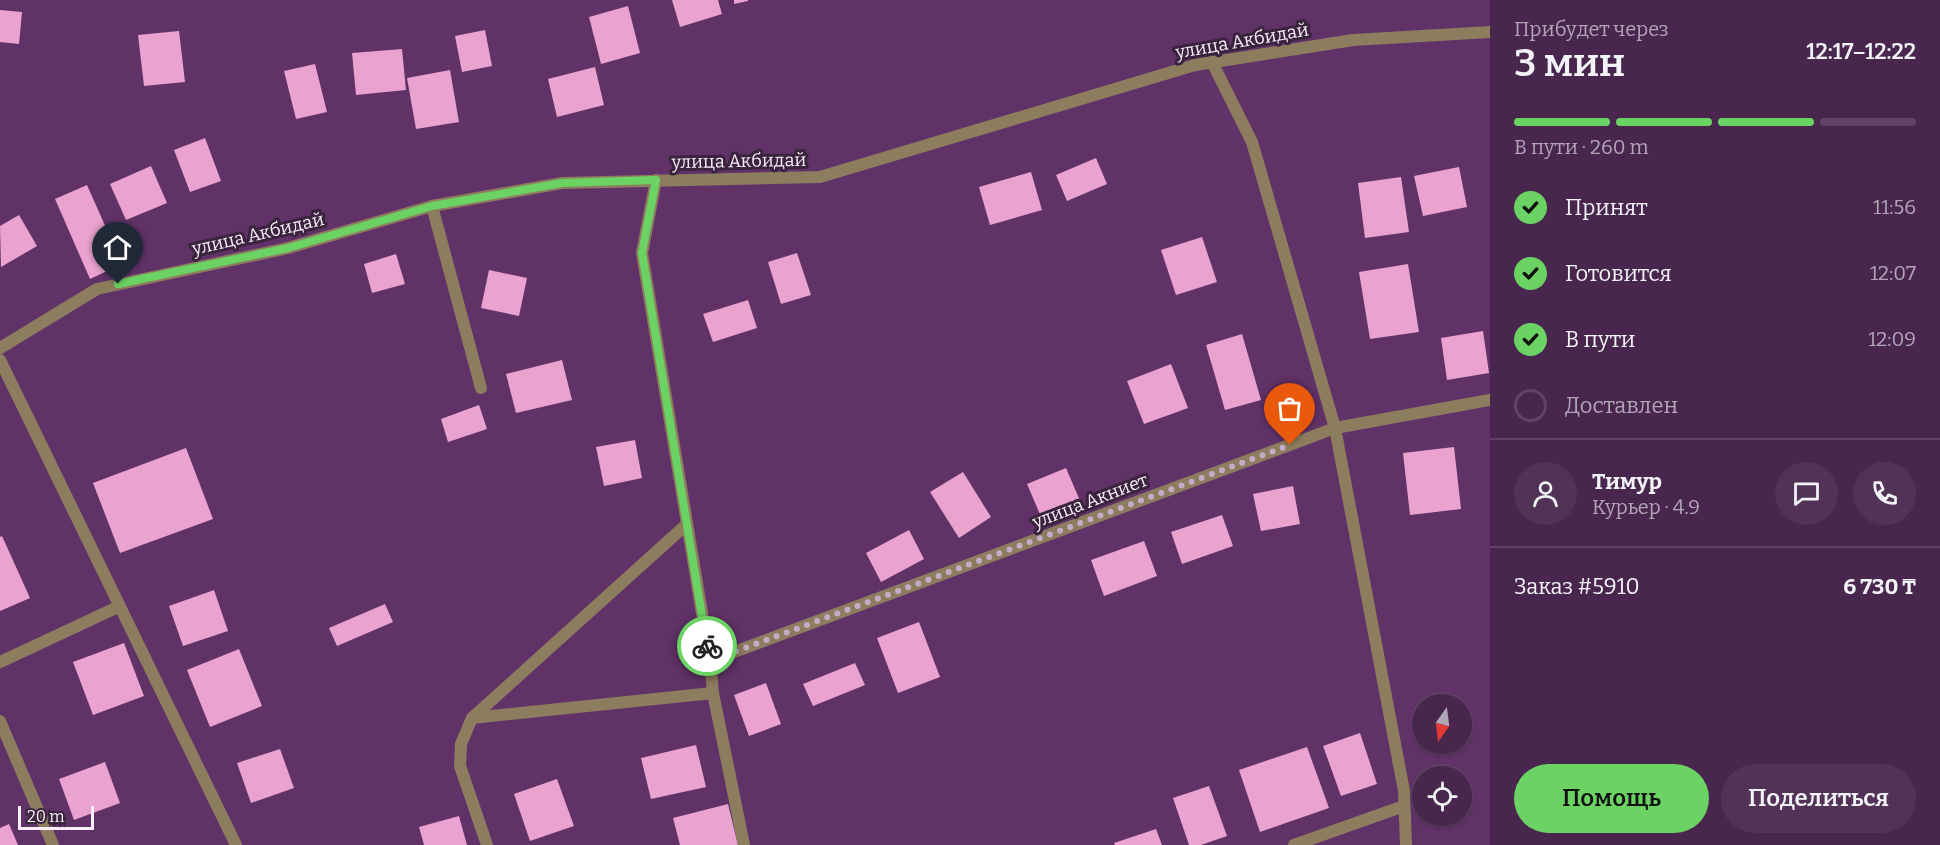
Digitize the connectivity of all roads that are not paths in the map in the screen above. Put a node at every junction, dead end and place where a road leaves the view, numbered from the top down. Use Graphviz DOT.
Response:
graph roads {
  1 [pos="1490,32"];
  2 [pos="1212,62"];
  3 [pos="656,180"];
  4 [pos="432,206"];
  5 [pos="0,348"];
  6 [pos="0,360"];
  7 [pos="480,388"];
  8 [pos="1490,400"];
  9 [pos="1335,428"];
  10 [pos="687,524"];
  11 [pos="120,606"];
  12 [pos="710,661"];
  13 [pos="0,662"];
  14 [pos="713,693"];
  15 [pos="472,718"];
  16 [pos="0,721"];
  17 [pos="1404,806"];
  18 [pos="52,845"];
  19 [pos="236,845"];
  20 [pos="487,845"];
  21 [pos="744,845"];
  22 [pos="1294,845"];
  23 [pos="1406,845"];
  1 -- 2 [label="street, улица Акбидай"];
  2 -- 3 [label="street, улица Акбидай"];
  2 -- 9 [label="street"];
  3 -- 4 [label="street, улица Акбидай"];
  3 -- 10 [label="street"];
  4 -- 5 [label="street, улица Акбидай"];
  4 -- 7 [label="street"];
  6 -- 11 [label="street"];
  8 -- 9 [label="street, улица Акниет"];
  9 -- 12 [label="street, улица Акниет"];
  9 -- 17 [label="street"];
  10 -- 12 [label="street"];
  10 -- 15 [label="street"];
  11 -- 13 [label="street"];
  11 -- 19 [label="street"];
  12 -- 14 [label="street"];
  14 -- 15 [label="street"];
  14 -- 21 [label="street"];
  15 -- 20 [label="street"];
  16 -- 18 [label="street"];
  17 -- 22 [label="street"];
  17 -- 23 [label="street"];
}
